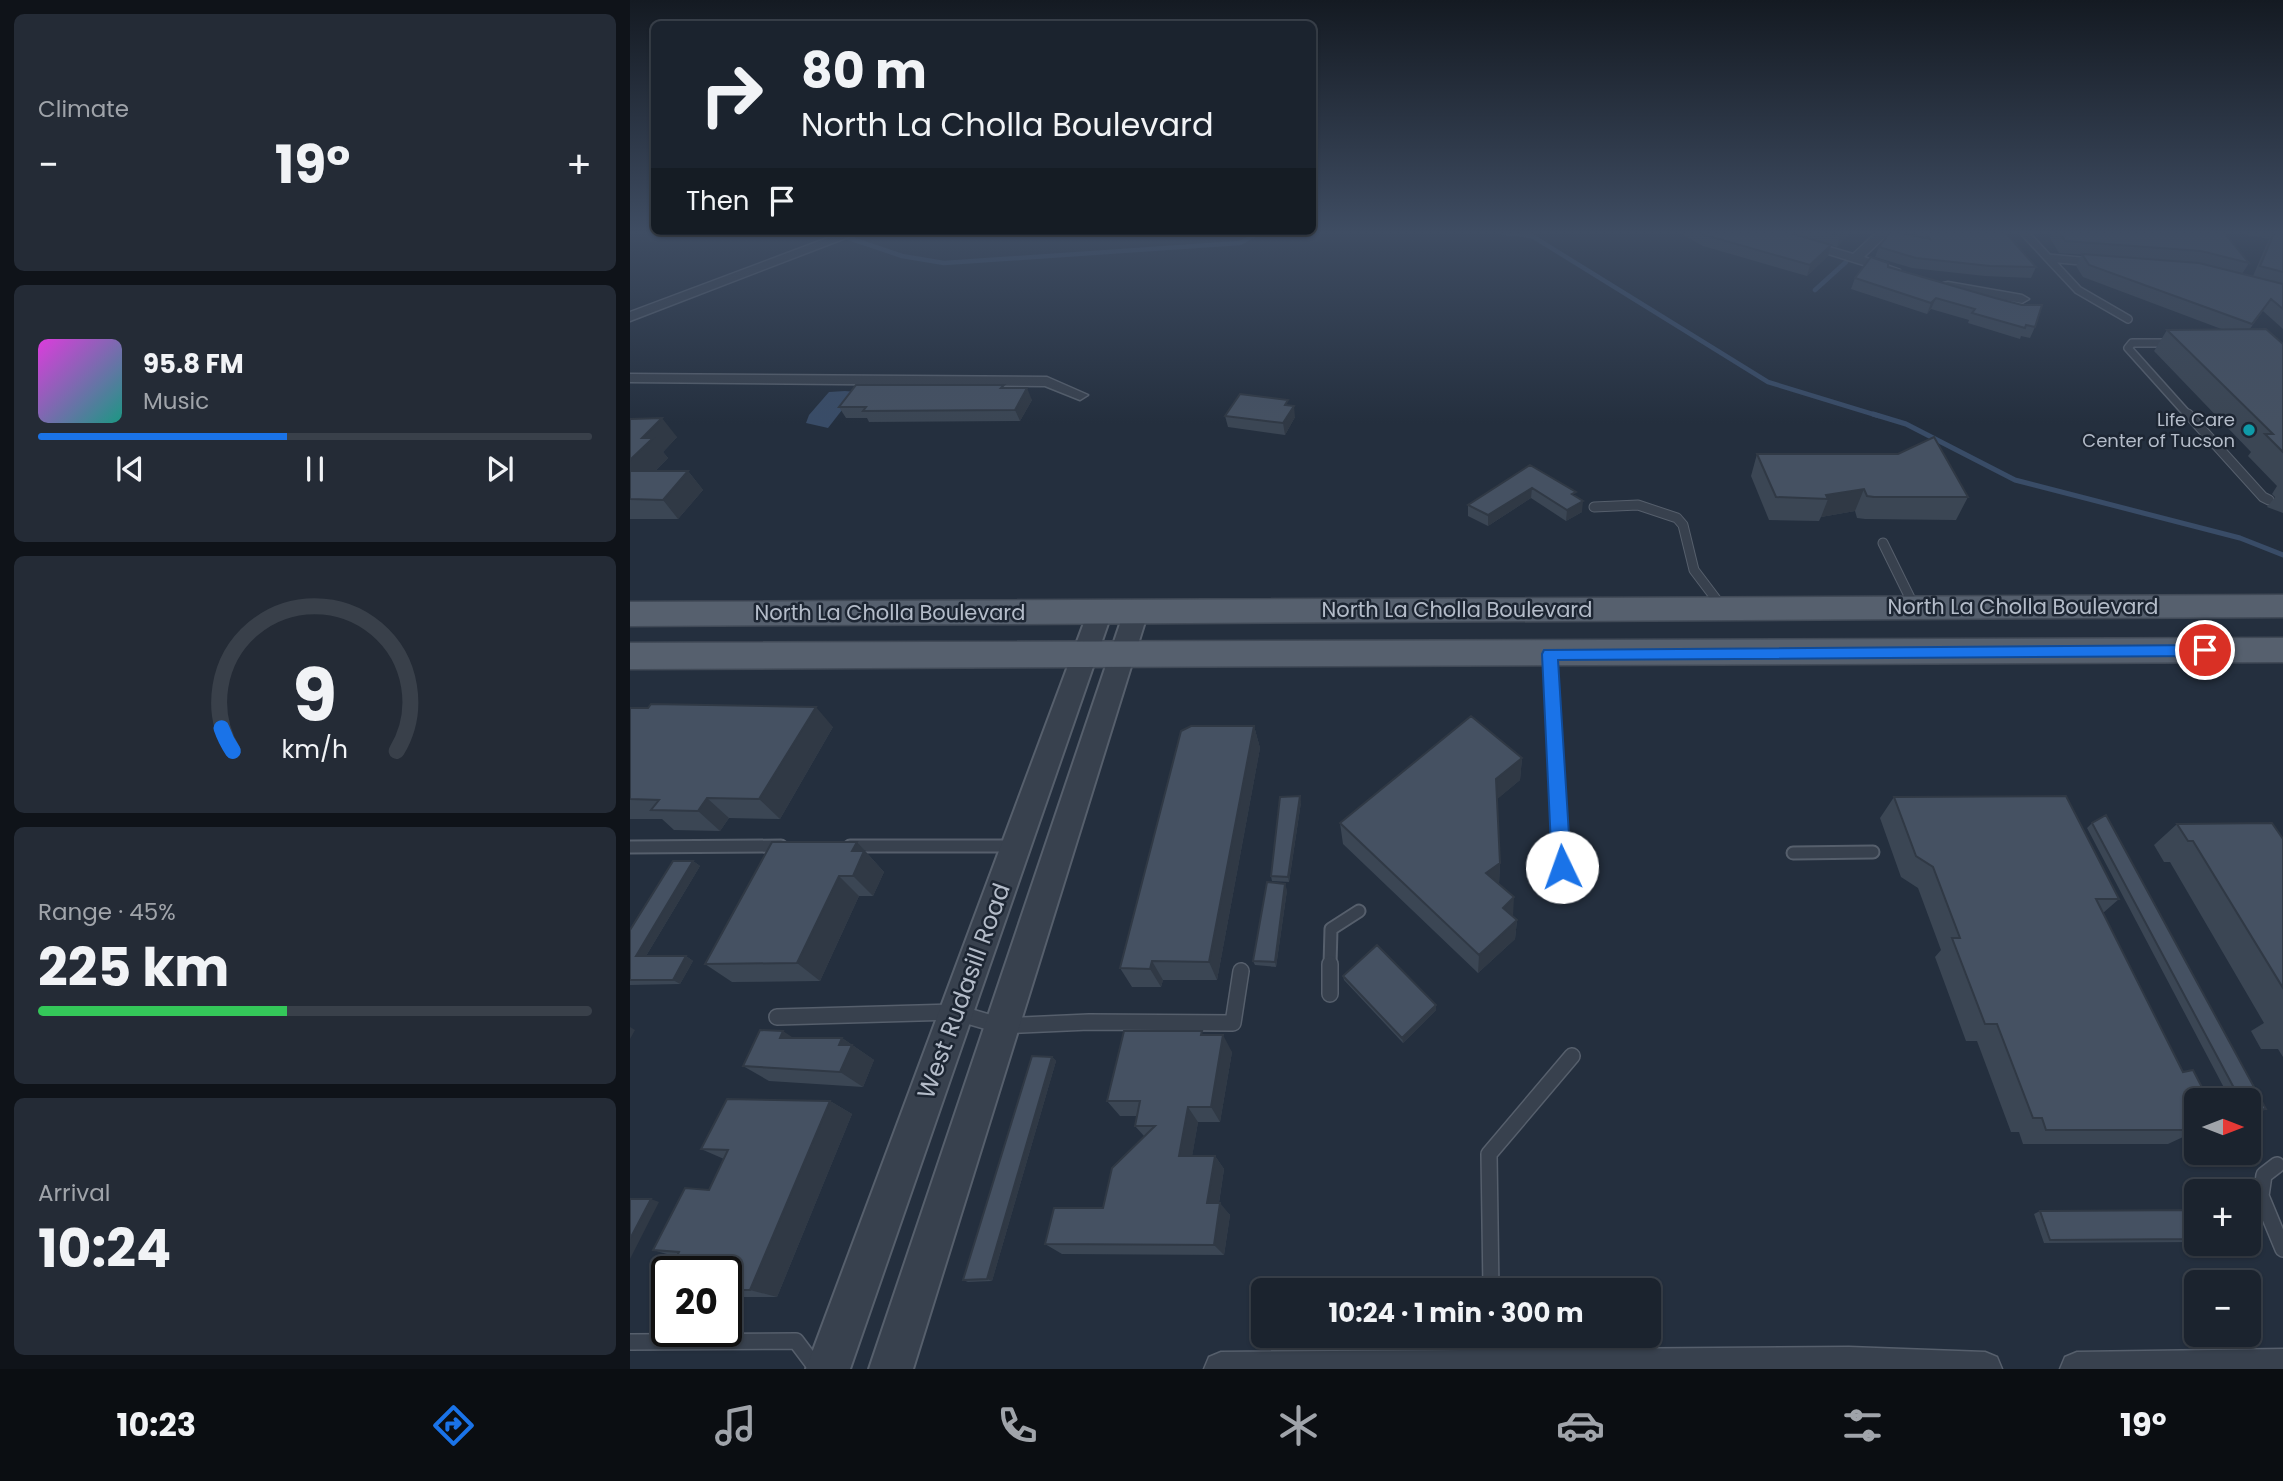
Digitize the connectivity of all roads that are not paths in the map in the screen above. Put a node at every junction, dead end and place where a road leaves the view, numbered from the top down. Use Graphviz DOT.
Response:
graph roads {
  1 [pos="689,295"];
  2 [pos="1995,295"];
  3 [pos="2086,295"];
  4 [pos="2022,299"];
  5 [pos="630,317"];
  6 [pos="2128,319"];
  7 [pos="2185,343"];
  8 [pos="630,378"];
  9 [pos="1080,394"];
  10 [pos="2269,500"];
  11 [pos="1594,507"];
  12 [pos="1884,543"];
  13 [pos="2283,606"];
  14 [pos="1915,608"];
  15 [pos="1724,609"];
  16 [pos="1100,612"];
  17 [pos="1136,612"];
  18 [pos="630,614"];
  19 [pos="2283,650"];
  20 [pos="1550,654"];
  21 [pos="630,656"];
  22 [pos="1084,656"];
  23 [pos="1122,656"];
  24 [pos="789,846"];
  25 [pos="841,846"];
  26 [pos="1017,846"];
  27 [pos="630,847"];
  28 [pos="1873,852"];
  29 [pos="1793,853"];
  30 [pos="1562,867"];
  31 [pos="1359,911"];
  32 [pos="1241,971"];
  33 [pos="1330,994"];
  34 [pos="954,1012"];
  35 [pos="777,1017"];
  36 [pos="1002,1026"];
  37 [pos="1572,1056"];
  38 [pos="2277,1165"];
  39 [pos="2283,1249"];
  40 [pos="1490,1278"];
  41 [pos="630,1342"];
  42 [pos="1491,1357"];
  43 [pos="2283,1366"];
  44 [pos="817,1369"];
  45 [pos="828,1369"];
  46 [pos="891,1369"];
  47 [pos="1221,1369"];
  48 [pos="1985,1369"];
  49 [pos="2077,1369"];
  1 -- 5 [label="street"];
  2 -- 4 [label="street"];
  3 -- 6 [label="lane"];
  7 -- 10 [label="lane"];
  8 -- 9 [label="street"];
  11 -- 15 [label="lane"];
  12 -- 14 [label="lane"];
  13 -- 14 [label="main road, North La Cholla Boulevard"];
  14 -- 15 [label="main road, North La Cholla Boulevard"];
  15 -- 17 [label="main road, North La Cholla Boulevard"];
  16 -- 17 [label="main road, North La Cholla Boulevard"];
  16 -- 18 [label="main road, North La Cholla Boulevard"];
  16 -- 22 [label="street, West Rudasill Road"];
  17 -- 23 [label="street, West Rudasill Road"];
  19 -- 20 [label="main road, North La Cholla Boulevard"];
  20 -- 23 [label="main road, North La Cholla Boulevard"];
  20 -- 30 [label="lane"];
  21 -- 22 [label="main road, North La Cholla Boulevard"];
  22 -- 23 [label="main road, North La Cholla Boulevard"];
  22 -- 26 [label="street, West Rudasill Road"];
  23 -- 36 [label="street, West Rudasill Road"];
  24 -- 27 [label="lane"];
  25 -- 26 [label="lane"];
  26 -- 34 [label="street, West Rudasill Road"];
  28 -- 29 [label="lane"];
  31 -- 33 [label="lane"];
  32 -- 36 [label="lane"];
  34 -- 35 [label="lane"];
  34 -- 36 [label="lane"];
  34 -- 45 [label="street, West Rudasill Road"];
  36 -- 46 [label="street, West Rudasill Road"];
  37 -- 40 [label="lane"];
  38 -- 39 [label="lane"];
  41 -- 44 [label="lane"];
  42 -- 47 [label="street"];
  42 -- 48 [label="street"];
  43 -- 49 [label="street"];
}
